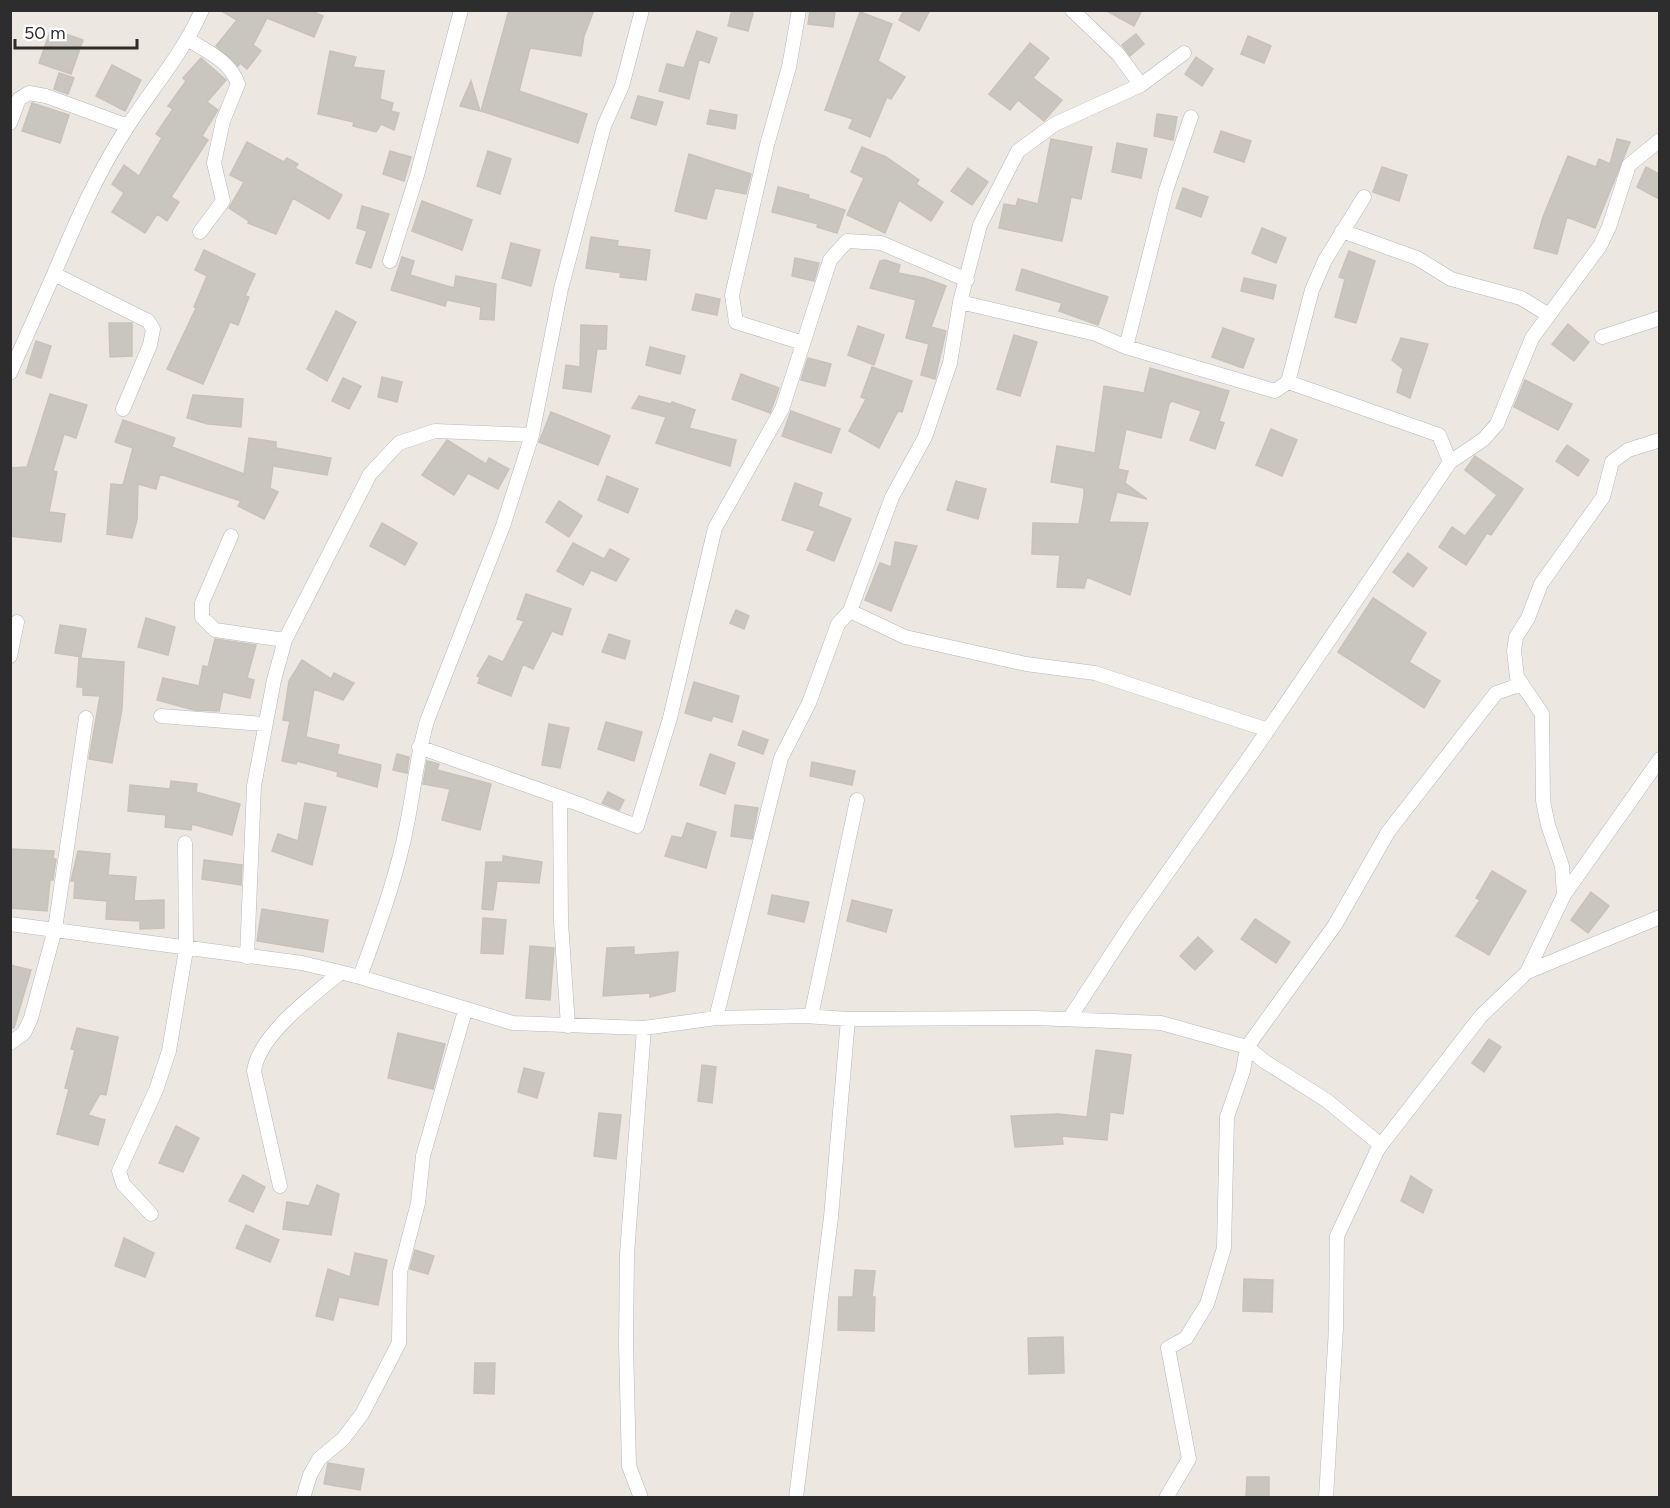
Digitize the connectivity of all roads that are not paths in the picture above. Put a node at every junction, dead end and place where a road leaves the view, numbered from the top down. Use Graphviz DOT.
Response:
graph roads {
  1 [pos="202,10"];
  2 [pos="461,10"];
  3 [pos="642,10"];
  4 [pos="799,10"];
  5 [pos="1072,10"];
  6 [pos="189,40"];
  7 [pos="1184,53"];
  8 [pos="1141,86"];
  9 [pos="1191,117"];
  10 [pos="10,123"];
  11 [pos="128,126"];
  12 [pos="1659,140"];
  13 [pos="1364,197"];
  14 [pos="200,231"];
  15 [pos="1342,231"];
  16 [pos="390,261"];
  17 [pos="54,274"];
  18 [pos="967,280"];
  19 [pos="960,302"];
  20 [pos="1547,314"];
  21 [pos="1659,318"];
  22 [pos="1602,337"];
  23 [pos="803,343"];
  24 [pos="1126,347"];
  25 [pos="10,373"];
  26 [pos="1288,382"];
  27 [pos="123,409"];
  28 [pos="532,435"];
  29 [pos="1659,440"];
  30 [pos="1450,462"];
  31 [pos="231,536"];
  32 [pos="850,611"];
  33 [pos="17,622"];
  34 [pos="285,640"];
  35 [pos="10,656"];
  36 [pos="1519,685"];
  37 [pos="161,716"];
  38 [pos="86,718"];
  39 [pos="264,724"];
  40 [pos="1268,730"];
  41 [pos="419,747"];
  42 [pos="1659,759"];
  43 [pos="560,797"];
  44 [pos="857,800"];
  45 [pos="185,843"];
  46 [pos="1564,896"];
  47 [pos="1659,917"];
  48 [pos="10,924"];
  49 [pos="55,929"];
  50 [pos="186,950"];
  51 [pos="247,957"];
  52 [pos="1527,972"];
  53 [pos="340,973"];
  54 [pos="360,977"];
  55 [pos="465,1011"];
  56 [pos="811,1016"];
  57 [pos="716,1018"];
  58 [pos="848,1019"];
  59 [pos="1069,1020"];
  60 [pos="568,1026"];
  61 [pos="644,1028"];
  62 [pos="10,1043"];
  63 [pos="1247,1047"];
  64 [pos="1381,1145"];
  65 [pos="280,1186"];
  66 [pos="151,1214"];
  67 [pos="303,1497"];
  68 [pos="641,1497"];
  69 [pos="796,1497"];
  70 [pos="1166,1497"];
  71 [pos="1326,1497"];
  1 -- 6 [label="street"];
  2 -- 16 [label="street"];
  3 -- 28 [label="street"];
  4 -- 23 [label="street"];
  5 -- 8 [label="street"];
  6 -- 11 [label="street"];
  6 -- 14 [label="street"];
  7 -- 8 [label="street"];
  8 -- 18 [label="street"];
  9 -- 24 [label="street"];
  10 -- 11 [label="street"];
  11 -- 17 [label="street"];
  12 -- 20 [label="street"];
  13 -- 15 [label="street"];
  15 -- 20 [label="street"];
  15 -- 26 [label="street"];
  17 -- 25 [label="street"];
  17 -- 27 [label="street"];
  18 -- 19 [label="street"];
  18 -- 23 [label="street"];
  19 -- 24 [label="street"];
  19 -- 32 [label="street"];
  20 -- 30 [label="street"];
  21 -- 22 [label="street"];
  23 -- 43 [label="street"];
  24 -- 26 [label="street"];
  26 -- 30 [label="street"];
  28 -- 34 [label="street"];
  28 -- 41 [label="street"];
  29 -- 36 [label="street"];
  30 -- 40 [label="street"];
  31 -- 34 [label="street"];
  32 -- 40 [label="street"];
  32 -- 57 [label="street"];
  33 -- 35 [label="street"];
  34 -- 39 [label="street"];
  36 -- 46 [label="street"];
  36 -- 63 [label="street"];
  37 -- 39 [label="street"];
  38 -- 49 [label="street"];
  39 -- 51 [label="street"];
  40 -- 59 [label="street"];
  41 -- 43 [label="street"];
  41 -- 54 [label="street"];
  42 -- 46 [label="street"];
  43 -- 60 [label="street"];
  44 -- 56 [label="street"];
  45 -- 50 [label="street"];
  46 -- 52 [label="street"];
  47 -- 52 [label="street"];
  48 -- 49 [label="street"];
  49 -- 50 [label="street"];
  49 -- 62 [label="street"];
  50 -- 51 [label="street"];
  50 -- 66 [label="street"];
  51 -- 53 [label="street"];
  52 -- 64 [label="street"];
  53 -- 54 [label="street"];
  53 -- 65 [label="street"];
  54 -- 55 [label="street"];
  55 -- 60 [label="street"];
  55 -- 67 [label="street"];
  56 -- 57 [label="street"];
  56 -- 58 [label="street"];
  57 -- 61 [label="street"];
  58 -- 59 [label="street"];
  58 -- 69 [label="street"];
  59 -- 63 [label="street"];
  60 -- 61 [label="street"];
  61 -- 68 [label="street"];
  63 -- 64 [label="street"];
  63 -- 70 [label="street"];
  64 -- 71 [label="street"];
}
